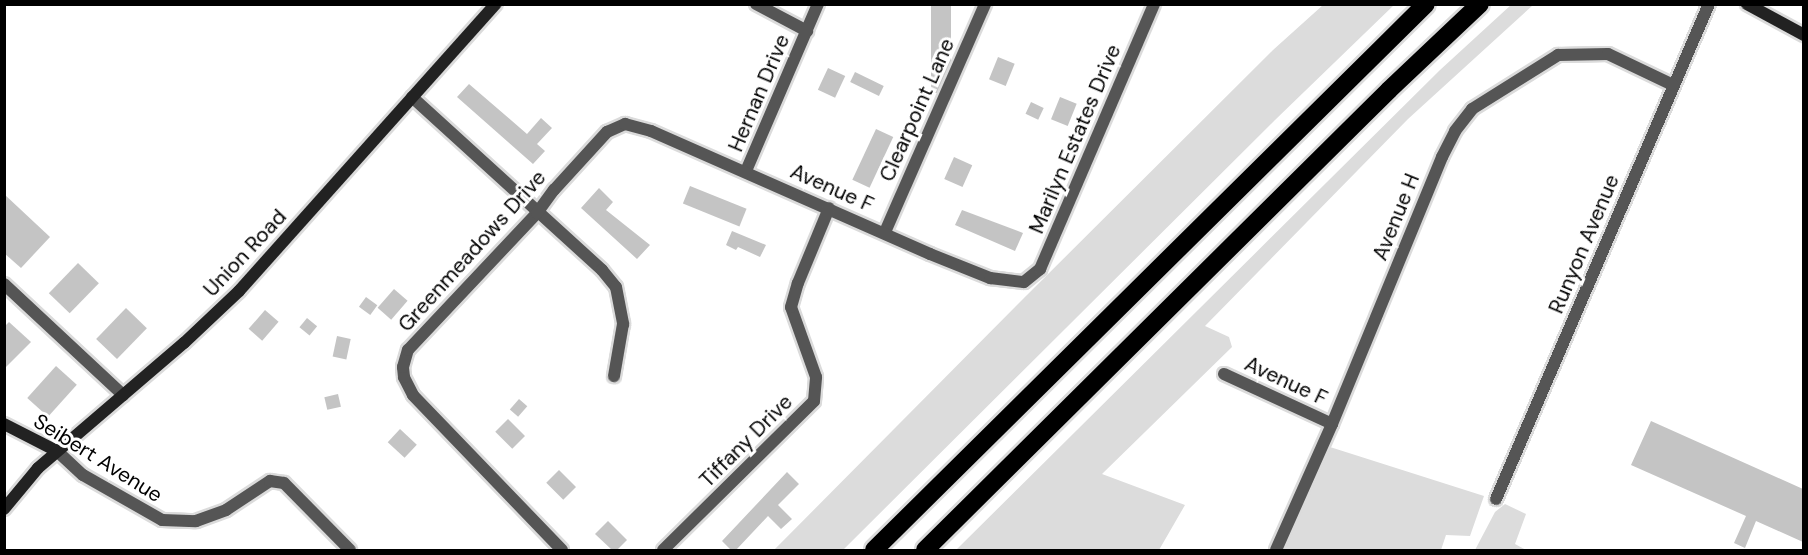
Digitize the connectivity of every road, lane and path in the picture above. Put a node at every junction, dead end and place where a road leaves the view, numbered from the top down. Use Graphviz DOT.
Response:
graph roads {
  1 [pos="496,4"];
  2 [pos="756,4"];
  3 [pos="818,4"];
  4 [pos="986,4"];
  5 [pos="1154,4"];
  6 [pos="1426,4"];
  7 [pos="1480,4"];
  8 [pos="1709,4"];
  9 [pos="1747,4"];
  10 [pos="807,31"];
  11 [pos="1803,35"];
  12 [pos="1673,85"];
  13 [pos="412,97"];
  14 [pos="625,124"];
  15 [pos="746,171"];
  16 [pos="829,208"];
  17 [pos="537,213"];
  18 [pos="885,232"];
  19 [pos="1024,282"];
  20 [pos="4,284"];
  21 [pos="1224,374"];
  22 [pos="614,376"];
  23 [pos="123,395"];
  24 [pos="4,424"];
  25 [pos="1332,424"];
  26 [pos="57,451"];
  27 [pos="1496,500"];
  28 [pos="4,509"];
  29 [pos="350,550"];
  30 [pos="562,550"];
  31 [pos="663,550"];
  32 [pos="874,550"];
  33 [pos="925,550"];
  34 [pos="1276,550"];
  1 -- 13 [label="street, Union Road"];
  2 -- 10 [label="street, Hernan Drive"];
  3 -- 10 [label="street, Hernan Drive"];
  4 -- 18 [label="street, Clearpoint Lane"];
  5 -- 19 [label="street, Marilyn Estates Drive"];
  6 -- 32 [label="highway"];
  7 -- 33 [label="highway"];
  8 -- 12 [label="street, Runyon Avenue"];
  9 -- 11 [label="street"];
  10 -- 15 [label="street, Hernan Drive"];
  12 -- 25 [label="street, Avenue H"];
  12 -- 27 [label="street, Runyon Avenue"];
  13 -- 17 [label="street"];
  13 -- 23 [label="street, Union Road"];
  14 -- 15 [label="street, Avenue F"];
  14 -- 17 [label="street, Greenmeadows Drive"];
  15 -- 16 [label="street, Avenue F"];
  16 -- 18 [label="street, Avenue F"];
  16 -- 31 [label="street, Tiffany Drive"];
  17 -- 22 [label="street"];
  17 -- 30 [label="street, Greenmeadows Drive"];
  18 -- 19 [label="street, Avenue F"];
  20 -- 23 [label="street"];
  21 -- 25 [label="street, Avenue F"];
  23 -- 26 [label="street, Union Road"];
  24 -- 26 [label="street, Seibert Avenue"];
  25 -- 34 [label="street, Avenue H"];
  26 -- 28 [label="street, Union Road"];
  26 -- 29 [label="street, Seibert Avenue"];
}
